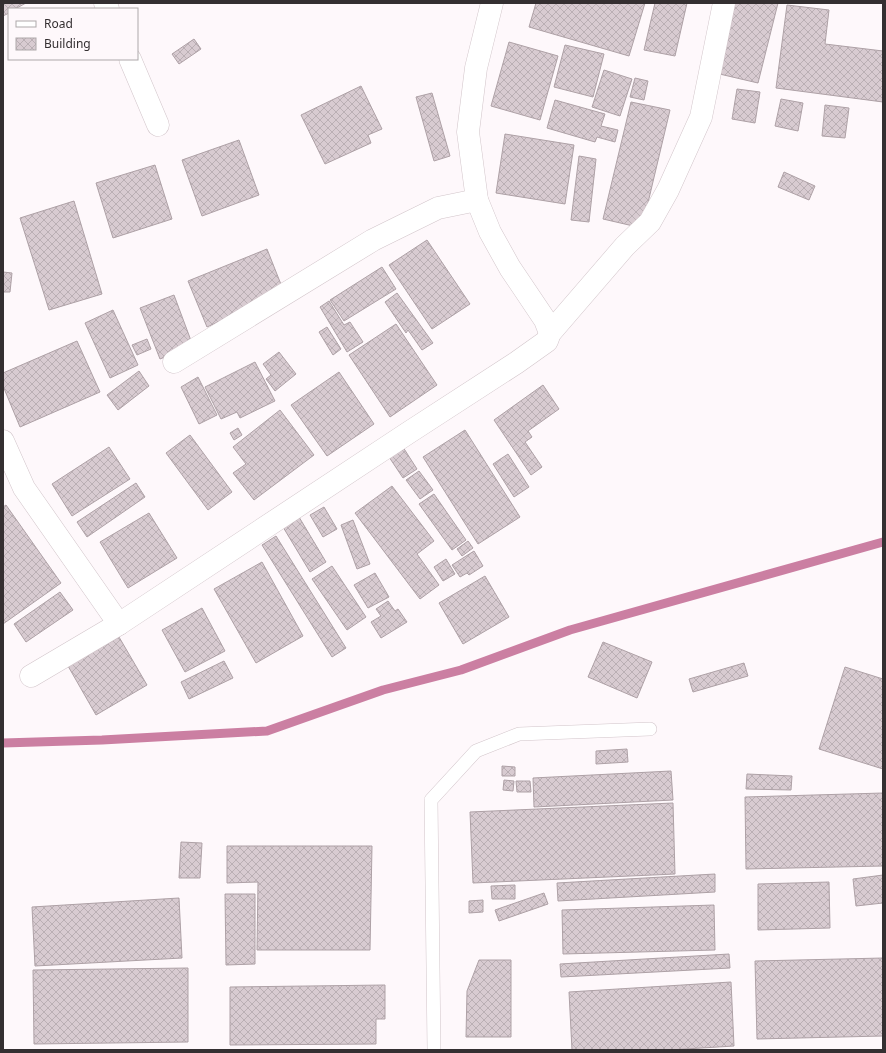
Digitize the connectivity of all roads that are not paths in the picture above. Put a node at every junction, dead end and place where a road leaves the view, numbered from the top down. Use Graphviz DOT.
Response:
graph roads {
  1 [pos="492,3"];
  2 [pos="724,3"];
  3 [pos="130,60"];
  4 [pos="158,124"];
  5 [pos="477,200"];
  6 [pos="550,333"];
  7 [pos="174,362"];
  8 [pos="3,441"];
  9 [pos="119,624"];
  10 [pos="31,676"];
  11 [pos="650,729"];
  12 [pos="434,1050"];
  1 -- 5 [label="street"];
  2 -- 6 [label="street"];
  3 -- 4 [label="street"];
  5 -- 6 [label="street"];
  5 -- 7 [label="street"];
  6 -- 9 [label="street"];
  8 -- 9 [label="street"];
  9 -- 10 [label="street"];
  11 -- 12 [label="lane"];
}
